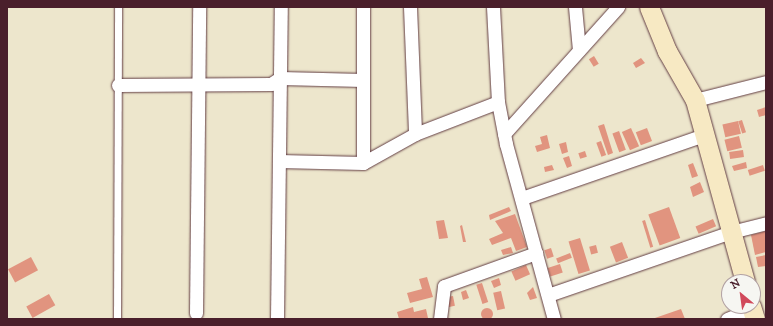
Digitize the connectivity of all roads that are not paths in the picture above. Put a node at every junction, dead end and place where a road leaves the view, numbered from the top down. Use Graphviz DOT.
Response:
graph roads {
  1 [pos="118,7"];
  2 [pos="199,7"];
  3 [pos="280,7"];
  4 [pos="363,7"];
  5 [pos="410,7"];
  6 [pos="493,7"];
  7 [pos="575,7"];
  8 [pos="618,7"];
  9 [pos="648,7"];
  10 [pos="579,50"];
  11 [pos="280,78"];
  12 [pos="363,80"];
  13 [pos="766,82"];
  14 [pos="118,85"];
  15 [pos="200,85"];
  16 [pos="695,100"];
  17 [pos="498,102"];
  18 [pos="415,134"];
  19 [pos="504,134"];
  20 [pos="704,135"];
  21 [pos="279,161"];
  22 [pos="363,163"];
  23 [pos="522,198"];
  24 [pos="766,223"];
  25 [pos="731,232"];
  26 [pos="536,253"];
  27 [pos="743,274"];
  28 [pos="548,295"];
  29 [pos="196,313"];
  30 [pos="743,314"];
  31 [pos="117,319"];
  32 [pos="277,319"];
  33 [pos="440,319"];
  34 [pos="554,319"];
  35 [pos="727,319"];
  1 -- 14 [label="lane"];
  2 -- 15 [label="street"];
  3 -- 11 [label="street"];
  4 -- 12 [label="street"];
  5 -- 18 [label="street"];
  6 -- 17 [label="street"];
  7 -- 10 [label="street"];
  8 -- 10 [label="street"];
  9 -- 16 [label="street"];
  10 -- 19 [label="street"];
  11 -- 12 [label="street"];
  11 -- 15 [label="street"];
  11 -- 21 [label="street"];
  12 -- 22 [label="street"];
  13 -- 16 [label="street"];
  14 -- 15 [label="street"];
  14 -- 31 [label="lane"];
  15 -- 29 [label="street"];
  16 -- 20 [label="street"];
  17 -- 18 [label="street"];
  17 -- 19 [label="street"];
  18 -- 22 [label="street"];
  19 -- 23 [label="street"];
  20 -- 23 [label="street"];
  20 -- 25 [label="street"];
  21 -- 22 [label="street"];
  21 -- 32 [label="street"];
  23 -- 26 [label="street"];
  24 -- 25 [label="street"];
  25 -- 27 [label="street"];
  25 -- 28 [label="street"];
  26 -- 28 [label="street"];
  26 -- 33 [label="street"];
  28 -- 34 [label="street"];
  30 -- 35 [label="street"];
}
